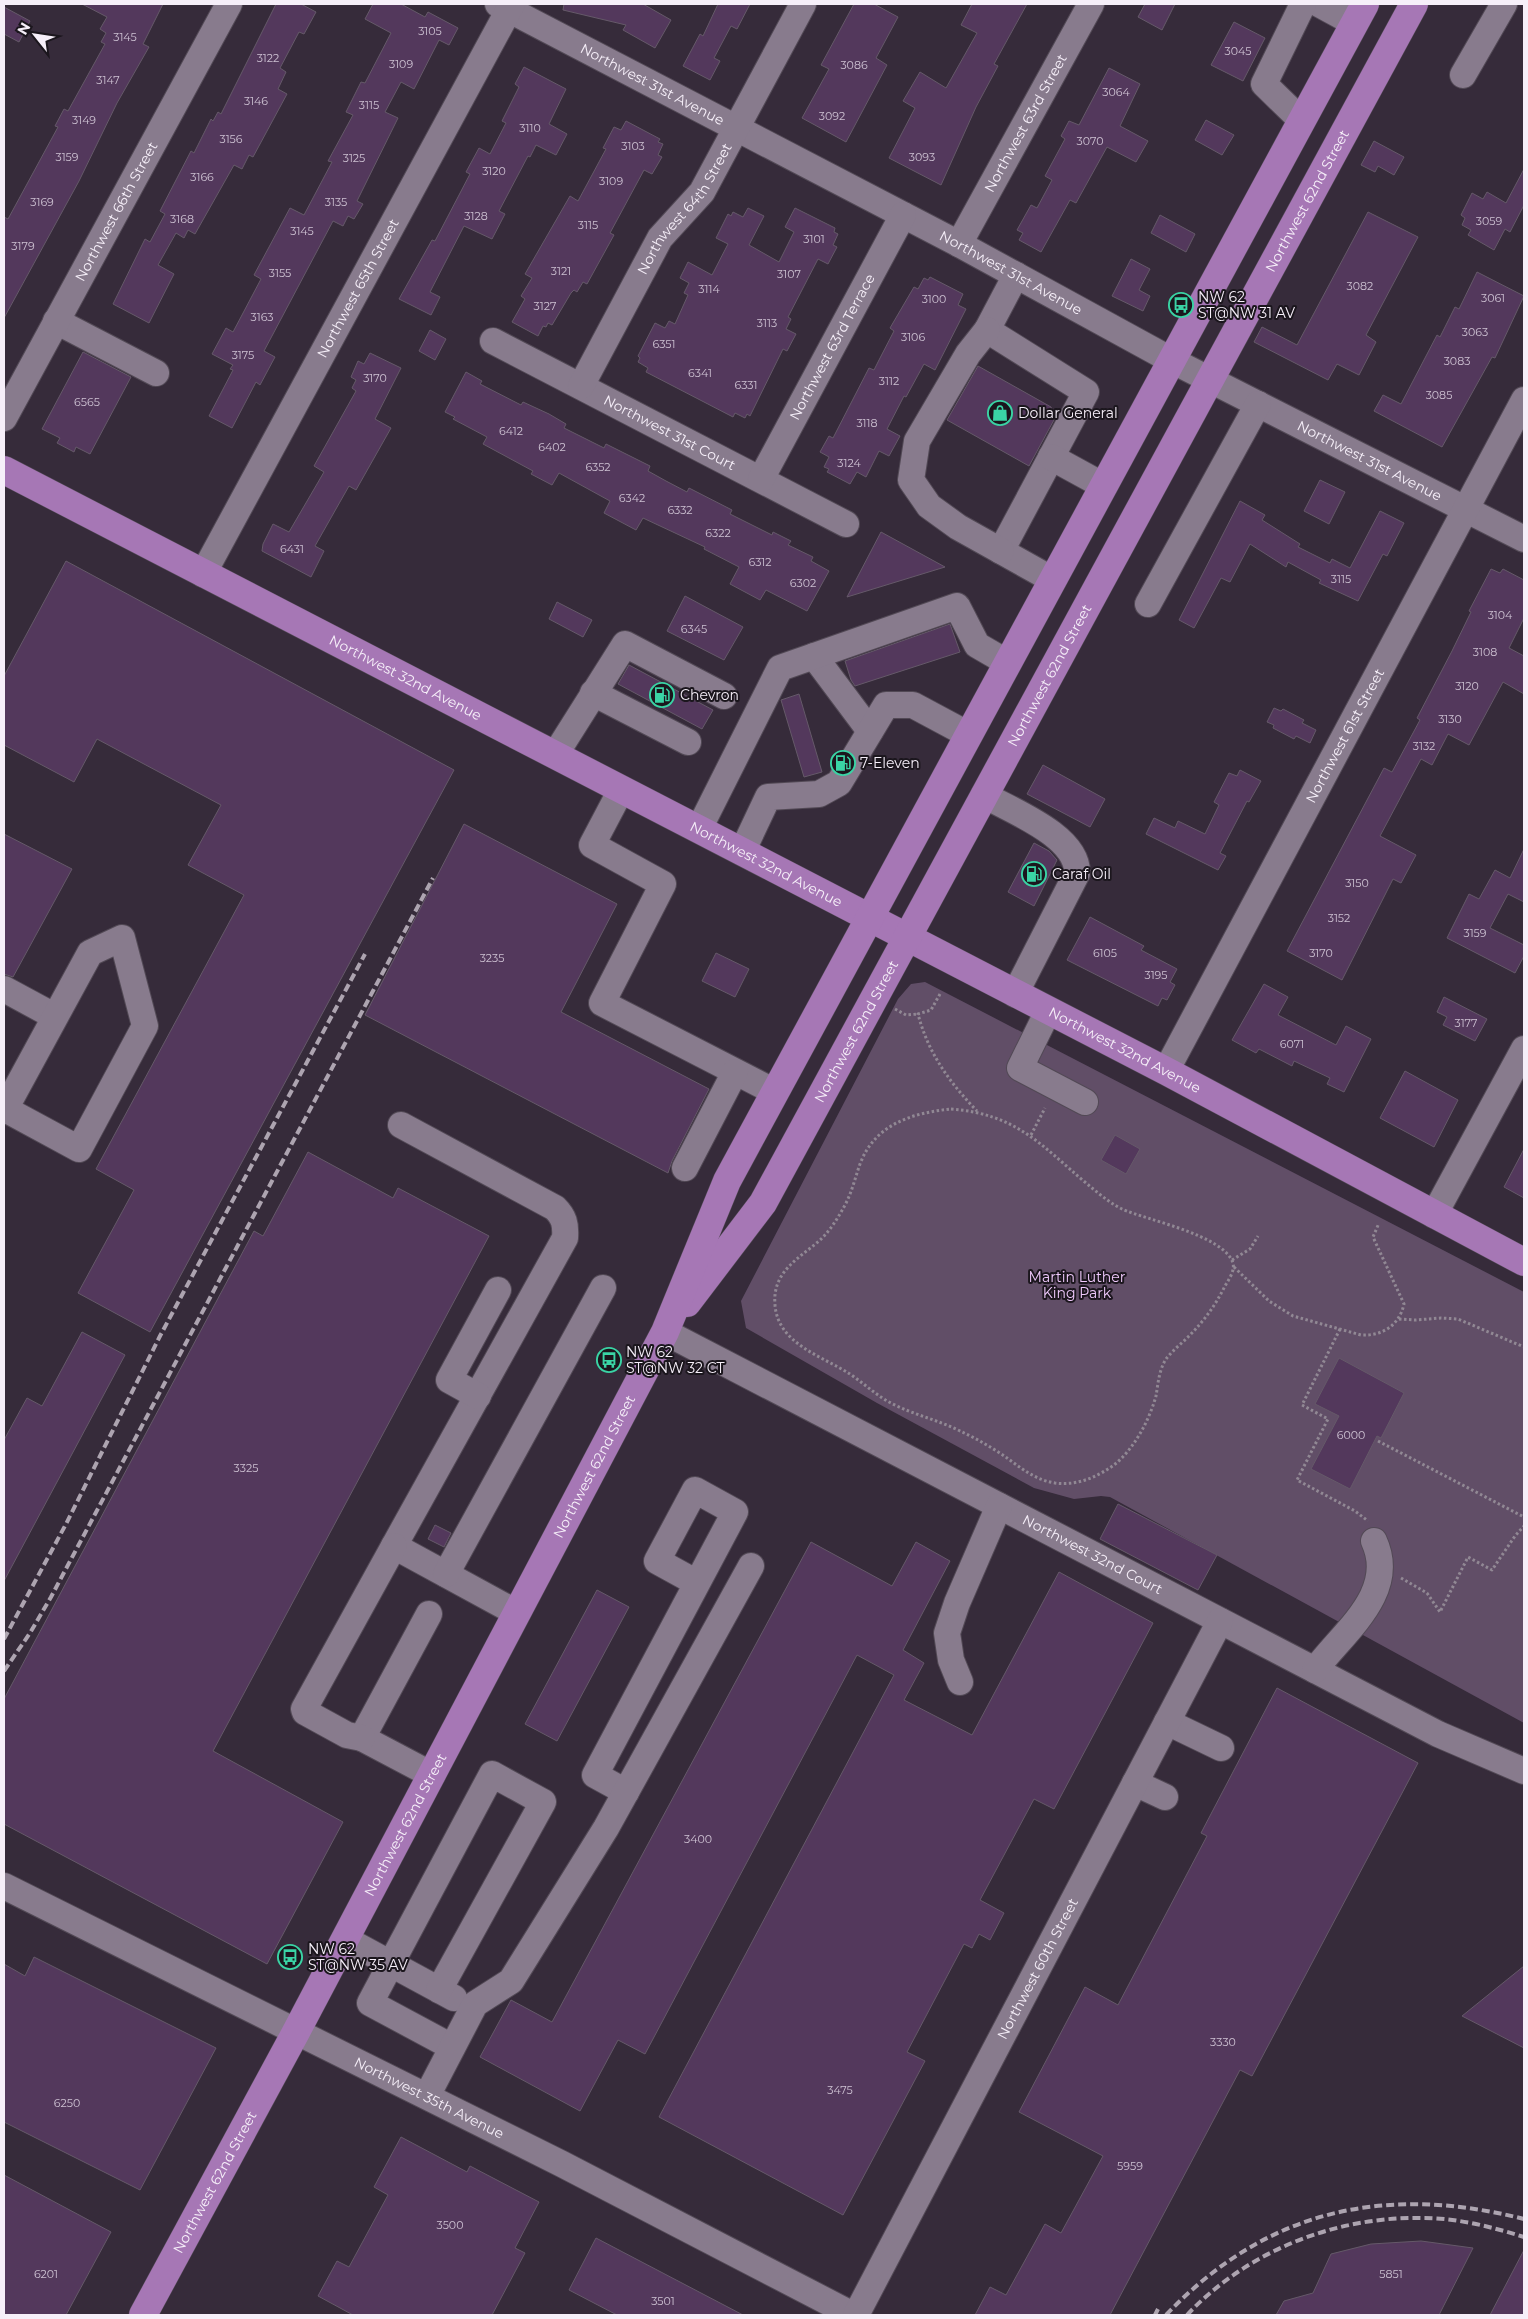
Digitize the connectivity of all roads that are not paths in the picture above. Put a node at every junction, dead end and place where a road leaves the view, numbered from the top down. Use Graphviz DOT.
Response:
graph roads {
  1 [pos="229,4"];
  2 [pos="803,4"];
  3 [pos="1091,4"];
  4 [pos="1303,4"];
  5 [pos="1319,4"];
  6 [pos="1414,4"];
  7 [pos="1504,4"];
  8 [pos="506,6"];
  9 [pos="1360,14"];
  10 [pos="1463,75"];
  11 [pos="1301,120"];
  12 [pos="736,128"];
  13 [pos="903,215"];
  14 [pos="959,244"];
  15 [pos="1016,275"];
  16 [pos="56,321"];
  17 [pos="987,330"];
  18 [pos="493,341"];
  19 [pos="1171,360"];
  20 [pos="156,373"];
  21 [pos="1210,380"];
  22 [pos="581,386"];
  23 [pos="1524,400"];
  24 [pos="1258,404"];
  25 [pos="4,418"];
  26 [pos="1052,457"];
  27 [pos="4,470"];
  28 [pos="761,479"];
  29 [pos="1104,486"];
  30 [pos="1466,509"];
  31 [pos="846,524"];
  32 [pos="1524,539"];
  33 [pos="1001,551"];
  34 [pos="203,574"];
  35 [pos="1053,580"];
  36 [pos="1148,604"];
  37 [pos="814,656"];
  38 [pos="1008,663"];
  39 [pos="593,693"];
  40 [pos="724,696"];
  41 [pos="870,731"];
  42 [pos="969,735"];
  43 [pos="688,742"];
  44 [pos="555,755"];
  45 [pos="621,790"];
  46 [pos="984,796"];
  47 [pos="699,830"];
  48 [pos="742,852"];
  49 [pos="870,919"];
  50 [pos="906,938"];
  51 [pos="4,989"];
  52 [pos="1015,994"];
  53 [pos="1048,1011"];
  54 [pos="54,1016"];
  55 [pos="1524,1048"];
  56 [pos="13,1070"];
  57 [pos="1166,1071"];
  58 [pos="735,1072"];
  59 [pos="775,1092"];
  60 [pos="1085,1102"];
  61 [pos="4,1110"];
  62 [pos="401,1125"];
  63 [pos="685,1168"];
  64 [pos="1434,1215"];
  65 [pos="1524,1262"];
  66 [pos="603,1288"];
  67 [pos="498,1290"];
  68 [pos="665,1332"];
  69 [pos="478,1396"];
  70 [pos="999,1506"];
  71 [pos="1372,1532"];
  72 [pos="394,1546"];
  73 [pos="751,1566"];
  74 [pos="446,1574"];
  75 [pos="697,1583"];
  76 [pos="517,1613"];
  77 [pos="429,1614"];
  78 [pos="1220,1621"];
  79 [pos="1314,1670"];
  80 [pos="960,1682"];
  81 [pos="1167,1722"];
  82 [pos="362,1738"];
  83 [pos="1221,1748"];
  84 [pos="1524,1771"];
  85 [pos="432,1775"];
  86 [pos="1135,1783"];
  87 [pos="626,1792"];
  88 [pos="1165,1797"];
  89 [pos="4,1886"];
  90 [pos="345,1939"];
  91 [pos="391,1964"];
  92 [pos="439,1990"];
  93 [pos="472,2008"];
  94 [pos="296,2032"];
  95 [pos="452,2047"];
  96 [pos="427,2096"];
  97 [pos="143,2315"];
  98 [pos="854,2315"];
  1 -- 16 [label="street, Northwest 66th Street"];
  2 -- 12 [label="street, Northwest 64th Street"];
  3 -- 14 [label="street, Northwest 63rd Street"];
  4 -- 11 [label="street"];
  5 -- 9 [label="street"];
  6 -- 21 [label="main road, Northwest 62nd Street"];
  7 -- 10 [label="street"];
  8 -- 12 [label="street, Northwest 31st Avenue"];
  8 -- 34 [label="street, Northwest 65th Street"];
  9 -- 11 [label="main road, Northwest 62nd Street"];
  11 -- 19 [label="main road, Northwest 62nd Street"];
  12 -- 13 [label="street, Northwest 31st Avenue"];
  12 -- 22 [label="street, Northwest 64th Street"];
  13 -- 14 [label="street, Northwest 31st Avenue"];
  13 -- 28 [label="street, Northwest 63rd Terrace"];
  14 -- 15 [label="street, Northwest 31st Avenue"];
  15 -- 17 [label="street"];
  15 -- 19 [label="street, Northwest 31st Avenue"];
  16 -- 20 [label="street"];
  16 -- 25 [label="street, Northwest 66th Street"];
  17 -- 26 [label="street"];
  17 -- 33 [label="street"];
  18 -- 22 [label="street, Northwest 31st Court"];
  19 -- 21 [label="street, Northwest 31st Avenue"];
  19 -- 29 [label="main road, Northwest 62nd Street"];
  21 -- 24 [label="street, Northwest 31st Avenue"];
  21 -- 46 [label="main road, Northwest 62nd Street"];
  22 -- 28 [label="street, Northwest 31st Court"];
  23 -- 30 [label="street, Northwest 61st Street"];
  24 -- 30 [label="street, Northwest 31st Avenue"];
  24 -- 36 [label="street"];
  26 -- 29 [label="street"];
  26 -- 33 [label="street"];
  27 -- 34 [label="main road, Northwest 32nd Avenue"];
  28 -- 31 [label="street, Northwest 31st Court"];
  29 -- 35 [label="main road, Northwest 62nd Street"];
  30 -- 32 [label="street, Northwest 31st Avenue"];
  30 -- 57 [label="street, Northwest 61st Street"];
  33 -- 35 [label="street"];
  34 -- 44 [label="main road, Northwest 32nd Avenue"];
  35 -- 38 [label="main road, Northwest 62nd Street"];
  37 -- 38 [label="street"];
  37 -- 41 [label="street"];
  37 -- 47 [label="street"];
  38 -- 42 [label="main road, Northwest 62nd Street"];
  39 -- 40 [label="street"];
  39 -- 43 [label="street"];
  39 -- 44 [label="street"];
  41 -- 42 [label="street"];
  41 -- 48 [label="street"];
  42 -- 49 [label="main road, Northwest 62nd Street"];
  44 -- 45 [label="main road, Northwest 32nd Avenue"];
  45 -- 47 [label="main road, Northwest 32nd Avenue"];
  45 -- 58 [label="street"];
  46 -- 50 [label="main road, Northwest 62nd Street"];
  46 -- 52 [label="street"];
  47 -- 48 [label="main road, Northwest 32nd Avenue"];
  48 -- 49 [label="main road, Northwest 32nd Avenue"];
  49 -- 50 [label="main road, Northwest 32nd Avenue"];
  49 -- 59 [label="main road, Northwest 62nd Street"];
  50 -- 52 [label="main road, Northwest 32nd Avenue"];
  50 -- 68 [label="main road, Northwest 62nd Street"];
  51 -- 54 [label="street"];
  52 -- 53 [label="main road, Northwest 32nd Avenue"];
  53 -- 57 [label="main road, Northwest 32nd Avenue"];
  53 -- 60 [label="street"];
  54 -- 56 [label="street"];
  54 -- 61 [label="street"];
  55 -- 64 [label="street"];
  56 -- 61 [label="street"];
  57 -- 64 [label="main road, Northwest 32nd Avenue"];
  58 -- 59 [label="street"];
  58 -- 63 [label="street"];
  59 -- 68 [label="main road, Northwest 62nd Street"];
  62 -- 69 [label="street"];
  64 -- 65 [label="main road, Northwest 32nd Avenue"];
  66 -- 74 [label="street"];
  67 -- 69 [label="street"];
  68 -- 70 [label="street, Northwest 32nd Court"];
  68 -- 76 [label="main road, Northwest 62nd Street"];
  69 -- 72 [label="street"];
  70 -- 78 [label="street, Northwest 32nd Court"];
  70 -- 80 [label="street"];
  71 -- 79 [label="street"];
  72 -- 74 [label="street"];
  72 -- 82 [label="street"];
  73 -- 87 [label="street"];
  74 -- 76 [label="street"];
  75 -- 87 [label="street"];
  76 -- 85 [label="main road, Northwest 62nd Street"];
  77 -- 82 [label="street"];
  78 -- 79 [label="street, Northwest 32nd Court"];
  78 -- 81 [label="street, Northwest 60th Street"];
  79 -- 84 [label="street, Northwest 32nd Court"];
  81 -- 83 [label="street"];
  81 -- 86 [label="street, Northwest 60th Street"];
  82 -- 85 [label="street"];
  85 -- 90 [label="main road, Northwest 62nd Street"];
  86 -- 88 [label="street"];
  86 -- 98 [label="street, Northwest 60th Street"];
  87 -- 93 [label="street"];
  89 -- 94 [label="street, Northwest 35th Avenue"];
  90 -- 91 [label="street"];
  90 -- 94 [label="main road, Northwest 62nd Street"];
  91 -- 92 [label="street"];
  91 -- 92 [label="street"];
  91 -- 95 [label="street"];
  92 -- 93 [label="street"];
  93 -- 95 [label="street"];
  94 -- 96 [label="street, Northwest 35th Avenue"];
  94 -- 97 [label="main road, Northwest 62nd Street"];
  95 -- 96 [label="street"];
  96 -- 98 [label="street, Northwest 35th Avenue"];
}
